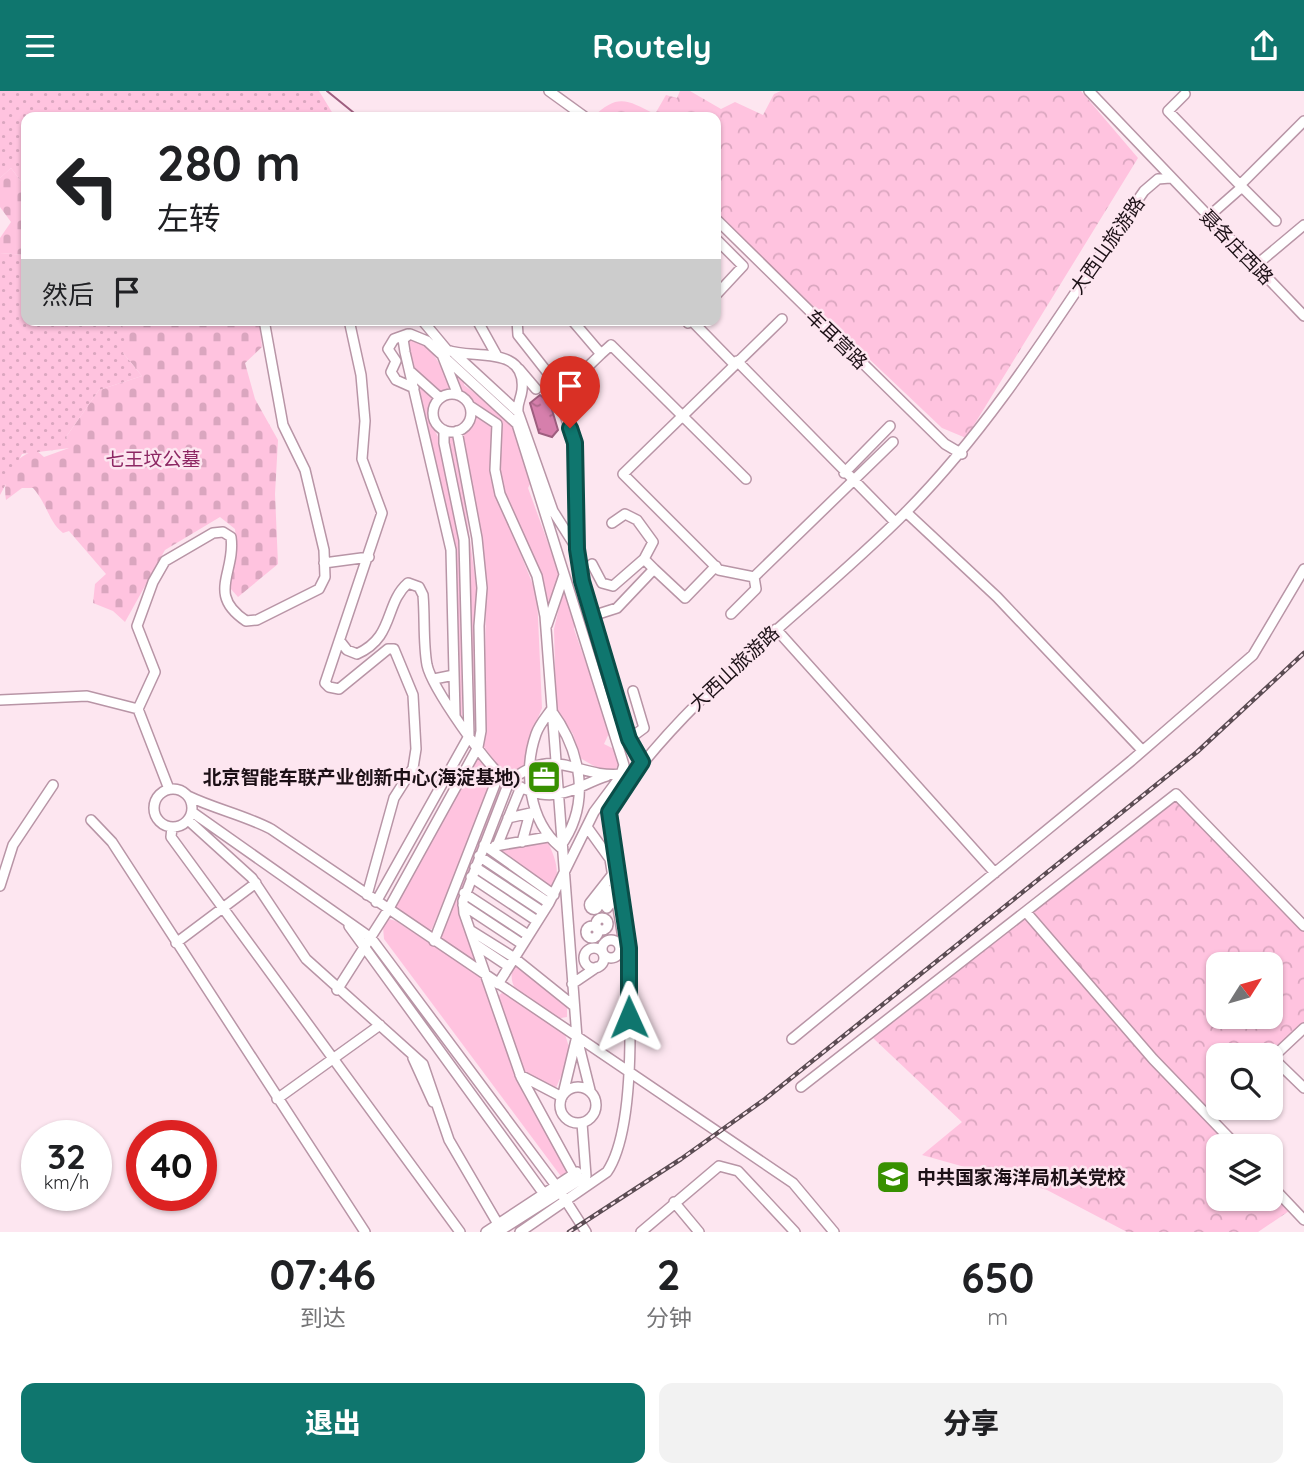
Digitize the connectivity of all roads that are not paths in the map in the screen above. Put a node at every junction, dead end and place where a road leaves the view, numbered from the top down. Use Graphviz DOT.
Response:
graph roads {
  1 [pos="550,91"];
  2 [pos="1089,91"];
  3 [pos="1185,95"];
  4 [pos="578,112"];
  5 [pos="1304,121"];
  6 [pos="1170,178"];
  7 [pos="1241,186"];
  8 [pos="1208,216"];
  9 [pos="1276,221"];
  10 [pos="721,224"];
  11 [pos="1304,225"];
  12 [pos="721,244"];
  13 [pos="1255,266"];
  14 [pos="721,290"];
  15 [pos="1304,316"];
  16 [pos="782,319"];
  17 [pos="265,326"];
  18 [pos="350,326"];
  19 [pos="426,326"];
  20 [pos="480,326"];
  21 [pos="517,326"];
  22 [pos="577,326"];
  23 [pos="697,326"];
  24 [pos="410,334"];
  25 [pos="455,354"];
  26 [pos="601,354"];
  27 [pos="442,356"];
  28 [pos="497,356"];
  29 [pos="735,363"];
  30 [pos="515,366"];
  31 [pos="411,372"];
  32 [pos="572,382"];
  33 [pos="414,388"];
  34 [pos="536,390"];
  35 [pos="457,395"];
  36 [pos="440,398"];
  37 [pos="470,407"];
  38 [pos="518,412"];
  39 [pos="683,415"];
  40 [pos="890,426"];
  41 [pos="444,431"];
  42 [pos="457,431"];
  43 [pos="893,442"];
  44 [pos="962,454"];
  45 [pos="844,473"];
  46 [pos="746,479"];
  47 [pos="852,482"];
  48 [pos="906,512"];
  49 [pos="895,522"];
  50 [pos="612,523"];
  51 [pos="577,549"];
  52 [pos="369,557"];
  53 [pos="644,559"];
  54 [pos="324,563"];
  55 [pos="592,565"];
  56 [pos="716,566"];
  57 [pos="654,569"];
  58 [pos="1304,569"];
  59 [pos="564,575"];
  60 [pos="754,577"];
  61 [pos="731,614"];
  62 [pos="592,616"];
  63 [pos="776,629"];
  64 [pos="546,630"];
  65 [pos="340,641"];
  66 [pos="454,675"];
  67 [pos="434,679"];
  68 [pos="633,691"];
  69 [pos="0,700"];
  70 [pos="138,709"];
  71 [pos="551,710"];
  72 [pos="455,715"];
  73 [pos="469,719"];
  74 [pos="481,722"];
  75 [pos="469,736"];
  76 [pos="629,739"];
  77 [pos="478,747"];
  78 [pos="1141,749"];
  79 [pos="642,762"];
  80 [pos="555,764"];
  81 [pos="578,766"];
  82 [pos="531,768"];
  83 [pos="499,774"];
  84 [pos="622,774"];
  85 [pos="611,775"];
  86 [pos="509,782"];
  87 [pos="53,785"];
  88 [pos="520,787"];
  89 [pos="169,789"];
  90 [pos="531,790"];
  91 [pos="579,790"];
  92 [pos="557,794"];
  93 [pos="188,796"];
  94 [pos="533,812"];
  95 [pos="190,816"];
  96 [pos="508,818"];
  97 [pos="91,820"];
  98 [pos="172,827"];
  99 [pos="587,827"];
  100 [pos="502,834"];
  101 [pos="548,837"];
  102 [pos="522,842"];
  103 [pos="508,844"];
  104 [pos="489,846"];
  105 [pos="561,847"];
  106 [pos="480,856"];
  107 [pos="475,867"];
  108 [pos="995,873"];
  109 [pos="612,875"];
  110 [pos="471,877"];
  111 [pos="564,877"];
  112 [pos="256,883"];
  113 [pos="0,886"];
  114 [pos="464,893"];
  115 [pos="367,895"];
  116 [pos="551,899"];
  117 [pos="376,902"];
  118 [pos="590,903"];
  119 [pos="463,905"];
  120 [pos="223,908"];
  121 [pos="388,910"];
  122 [pos="1026,912"];
  123 [pos="618,914"];
  124 [pos="540,916"];
  125 [pos="346,922"];
  126 [pos="1304,926"];
  127 [pos="597,928"];
  128 [pos="470,930"];
  129 [pos="528,935"];
  130 [pos="371,938"];
  131 [pos="434,941"];
  132 [pos="176,943"];
  133 [pos="475,944"];
  134 [pos="522,944"];
  135 [pos="365,948"];
  136 [pos="620,952"];
  137 [pos="603,953"];
  138 [pos="511,962"];
  139 [pos="598,967"];
  140 [pos="486,977"];
  141 [pos="498,984"];
  142 [pos="572,984"];
  143 [pos="337,990"];
  144 [pos="574,1006"];
  145 [pos="380,1025"];
  146 [pos="1304,1028"];
  147 [pos="577,1038"];
  148 [pos="792,1039"];
  149 [pos="1283,1048"];
  150 [pos="334,1060"];
  151 [pos="1283,1069"];
  152 [pos="628,1071"];
  153 [pos="520,1074"];
  154 [pos="801,1087"];
  155 [pos="1304,1088"];
  156 [pos="590,1090"];
  157 [pos="562,1096"];
  158 [pos="277,1099"];
  159 [pos="1206,1111"];
  160 [pos="1215,1120"];
  161 [pos="582,1123"];
  162 [pos="1227,1134"];
  163 [pos="584,1167"];
  164 [pos="574,1174"];
  165 [pos="559,1190"];
  166 [pos="544,1194"];
  167 [pos="1283,1198"];
  168 [pos="567,1202"];
  169 [pos="674,1202"];
  170 [pos="1304,1220"];
  171 [pos="498,1228"];
  172 [pos="365,1232"];
  173 [pos="460,1232"];
  174 [pos="486,1232"];
  175 [pos="520,1232"];
  176 [pos="586,1232"];
  177 [pos="642,1232"];
  178 [pos="699,1232"];
  179 [pos="795,1232"];
  180 [pos="835,1232"];
  1 -- 4 [label="street"];
  2 -- 6 [label="street, 聂各庄西路"];
  3 -- 7 [label="street"];
  5 -- 7 [label="street"];
  6 -- 8 [label="street, 聂各庄西路"];
  6 -- 44 [label="street, 大西山旅游路"];
  7 -- 8 [label="street"];
  7 -- 9 [label="street"];
  8 -- 13 [label="street, 聂各庄西路"];
  10 -- 44 [label="street, 车耳营路"];
  11 -- 13 [label="street"];
  12 -- 14 [label="street"];
  13 -- 15 [label="street, 聂各庄西路"];
  16 -- 29 [label="street"];
  17 -- 54 [label="street"];
  18 -- 52 [label="street"];
  19 -- 25 [label="street"];
  20 -- 28 [label="street"];
  21 -- 51 [label="street"];
  22 -- 26 [label="street"];
  23 -- 29 [label="street"];
  24 -- 27 [label="street"];
  24 -- 31 [label="street"];
  24 -- 33 [label="street"];
  25 -- 28 [label="street"];
  25 -- 38 [label="street"];
  26 -- 32 [label="street"];
  26 -- 39 [label="street"];
  27 -- 35 [label="street"];
  27 -- 59 [label="street"];
  28 -- 30 [label="street"];
  29 -- 39 [label="street"];
  29 -- 45 [label="street"];
  30 -- 34 [label="street"];
  30 -- 38 [label="street"];
  31 -- 33 [label="street"];
  31 -- 36 [label="street"];
  33 -- 66 [label="street"];
  35 -- 36 [label="street"];
  35 -- 37 [label="street"];
  36 -- 41 [label="street"];
  37 -- 42 [label="street"];
  37 -- 64 [label="street"];
  38 -- 51 [label="street"];
  39 -- 46 [label="street"];
  39 -- 56 [label="street"];
  40 -- 45 [label="street"];
  41 -- 42 [label="street"];
  41 -- 73 [label="street"];
  42 -- 74 [label="street"];
  43 -- 47 [label="street"];
  44 -- 48 [label="street, 大西山旅游路"];
  45 -- 47 [label="street"];
  47 -- 49 [label="street"];
  47 -- 60 [label="street"];
  48 -- 49 [label="street, 大西山旅游路"];
  48 -- 78 [label="street"];
  49 -- 63 [label="street, 大西山旅游路"];
  50 -- 53 [label="street"];
  51 -- 62 [label="street"];
  52 -- 54 [label="street"];
  52 -- 65 [label="street"];
  53 -- 55 [label="street"];
  53 -- 57 [label="street"];
  54 -- 70 [label="street"];
  56 -- 57 [label="street"];
  56 -- 60 [label="street"];
  57 -- 62 [label="street"];
  58 -- 78 [label="street"];
  59 -- 64 [label="street"];
  59 -- 84 [label="street"];
  60 -- 61 [label="street"];
  62 -- 76 [label="street"];
  63 -- 79 [label="street, 大西山旅游路"];
  63 -- 108 [label="street"];
  64 -- 71 [label="street"];
  65 -- 67 [label="street"];
  65 -- 115 [label="street"];
  66 -- 67 [label="street"];
  66 -- 72 [label="street"];
  67 -- 72 [label="street"];
  68 -- 76 [label="street"];
  69 -- 70 [label="street"];
  70 -- 89 [label="street"];
  71 -- 80 [label="street"];
  71 -- 81 [label="street"];
  71 -- 82 [label="street"];
  72 -- 75 [label="street"];
  73 -- 74 [label="street"];
  73 -- 75 [label="street"];
  74 -- 77 [label="street"];
  75 -- 77 [label="street"];
  75 -- 117 [label="street"];
  76 -- 79 [label="street"];
  77 -- 83 [label="street"];
  77 -- 121 [label="street"];
  78 -- 108 [label="street"];
  79 -- 152 [label="street, 大西山旅游路"];
  80 -- 81 [label="street"];
  80 -- 82 [label="street"];
  80 -- 92 [label="street"];
  81 -- 85 [label="street"];
  81 -- 91 [label="street"];
  82 -- 86 [label="street"];
  82 -- 90 [label="street"];
  83 -- 86 [label="street"];
  83 -- 131 [label="street"];
  84 -- 85 [label="street"];
  84 -- 99 [label="street"];
  85 -- 91 [label="street"];
  86 -- 88 [label="street"];
  86 -- 104 [label="street"];
  87 -- 113 [label="street"];
  88 -- 90 [label="street"];
  88 -- 96 [label="street"];
  89 -- 93 [label="street"];
  89 -- 98 [label="street"];
  90 -- 92 [label="street"];
  90 -- 94 [label="street"];
  91 -- 92 [label="street"];
  91 -- 105 [label="street"];
  92 -- 105 [label="street"];
  93 -- 95 [label="street"];
  93 -- 115 [label="street"];
  94 -- 96 [label="street"];
  94 -- 101 [label="street"];
  94 -- 102 [label="street"];
  95 -- 98 [label="street"];
  95 -- 112 [label="street"];
  95 -- 125 [label="street"];
  96 -- 100 [label="street"];
  97 -- 132 [label="street"];
  98 -- 120 [label="street"];
  99 -- 109 [label="street"];
  99 -- 111 [label="street"];
  100 -- 103 [label="street"];
  100 -- 104 [label="street"];
  101 -- 102 [label="street"];
  101 -- 105 [label="street"];
  102 -- 103 [label="street"];
  103 -- 104 [label="street"];
  104 -- 106 [label="street"];
  104 -- 116 [label="street"];
  105 -- 111 [label="street"];
  106 -- 107 [label="street"];
  106 -- 116 [label="street"];
  107 -- 110 [label="street"];
  107 -- 124 [label="street"];
  108 -- 148 [label="street"];
  109 -- 118 [label="street"];
  109 -- 123 [label="street"];
  110 -- 114 [label="street"];
  110 -- 124 [label="street"];
  111 -- 116 [label="street"];
  111 -- 142 [label="street"];
  112 -- 120 [label="street"];
  112 -- 143 [label="street"];
  114 -- 119 [label="street"];
  114 -- 129 [label="street"];
  115 -- 117 [label="street"];
  116 -- 124 [label="street"];
  117 -- 121 [label="street"];
  119 -- 128 [label="street"];
  119 -- 134 [label="street"];
  120 -- 132 [label="street"];
  120 -- 150 [label="street"];
  121 -- 130 [label="street"];
  121 -- 131 [label="street"];
  122 -- 126 [label="street"];
  122 -- 154 [label="street"];
  122 -- 159 [label="street"];
  123 -- 127 [label="street"];
  123 -- 136 [label="street"];
  124 -- 129 [label="street"];
  125 -- 130 [label="street"];
  125 -- 135 [label="street"];
  128 -- 133 [label="street"];
  128 -- 138 [label="street"];
  129 -- 134 [label="street"];
  130 -- 135 [label="street"];
  130 -- 165 [label="street"];
  131 -- 140 [label="street"];
  132 -- 158 [label="street"];
  133 -- 138 [label="street"];
  133 -- 140 [label="street"];
  134 -- 138 [label="street"];
  135 -- 143 [label="street"];
  135 -- 166 [label="street"];
  136 -- 137 [label="street"];
  136 -- 137 [label="street"];
  137 -- 139 [label="street"];
  137 -- 139 [label="street"];
  138 -- 141 [label="street"];
  138 -- 144 [label="street"];
  139 -- 142 [label="street"];
  140 -- 141 [label="street"];
  140 -- 153 [label="street"];
  141 -- 147 [label="street"];
  142 -- 144 [label="street"];
  143 -- 145 [label="street"];
  144 -- 147 [label="street"];
  145 -- 150 [label="street"];
  145 -- 171 [label="street"];
  146 -- 149 [label="street"];
  147 -- 152 [label="street"];
  147 -- 156 [label="street"];
  147 -- 157 [label="street"];
  150 -- 158 [label="street"];
  150 -- 173 [label="street"];
  151 -- 155 [label="street"];
  152 -- 168 [label="street, 大西山旅游路"];
  152 -- 180 [label="street"];
  153 -- 157 [label="street"];
  153 -- 164 [label="street"];
  156 -- 157 [label="street"];
  156 -- 161 [label="street"];
  157 -- 161 [label="street"];
  158 -- 172 [label="street"];
  160 -- 162 [label="street"];
  161 -- 163 [label="street"];
  163 -- 164 [label="street"];
  163 -- 165 [label="street"];
  164 -- 165 [label="street"];
  165 -- 166 [label="street"];
  165 -- 168 [label="street"];
  165 -- 171 [label="street"];
  166 -- 171 [label="street"];
  167 -- 170 [label="street"];
  168 -- 175 [label="street, 大西山旅游路"];
  168 -- 176 [label="street"];
  169 -- 177 [label="street"];
  169 -- 178 [label="street"];
  169 -- 179 [label="street"];
  171 -- 174 [label="street"];
}
